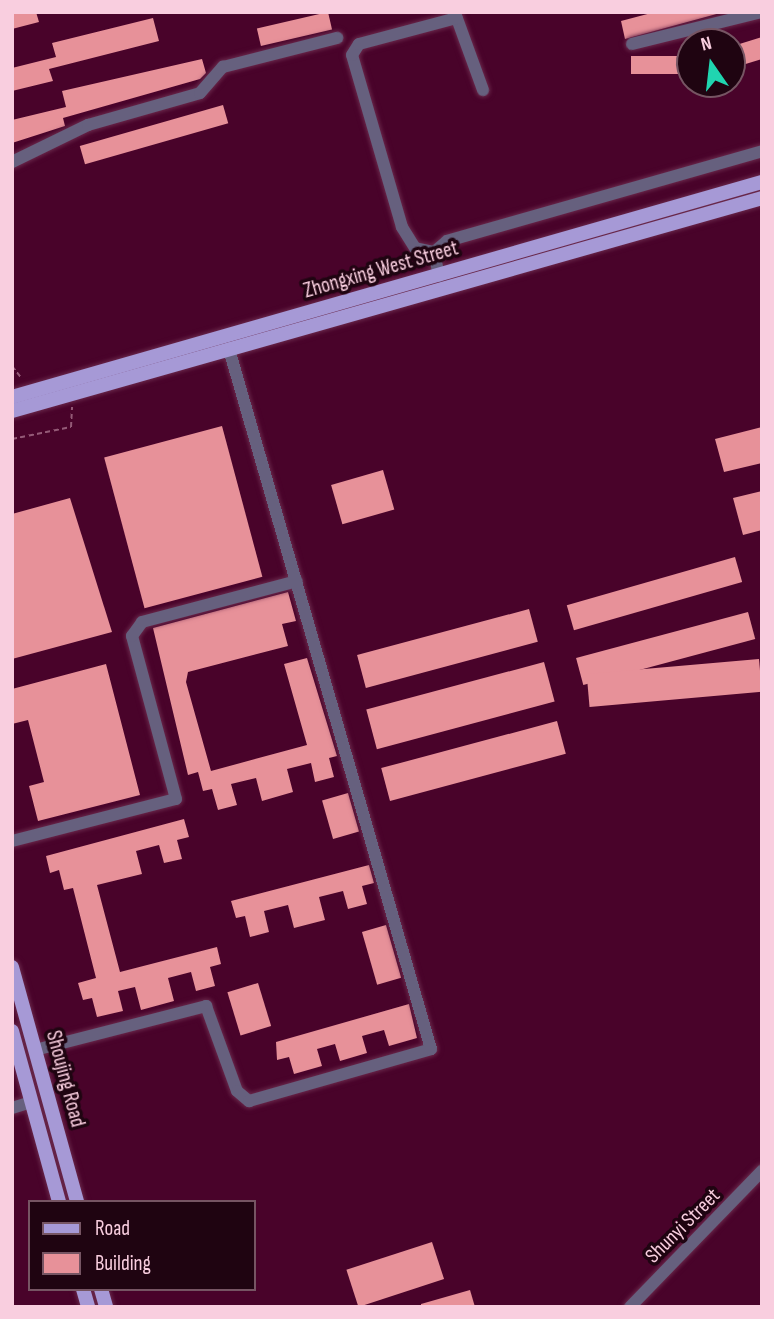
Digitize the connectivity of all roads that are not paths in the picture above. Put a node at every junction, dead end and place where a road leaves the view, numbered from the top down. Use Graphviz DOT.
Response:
graph roads {
  1 [pos="761,12"];
  2 [pos="456,15"];
  3 [pos="337,38"];
  4 [pos="632,44"];
  5 [pos="484,90"];
  6 [pos="762,151"];
  7 [pos="12,162"];
  8 [pos="762,182"];
  9 [pos="762,198"];
  10 [pos="434,252"];
  11 [pos="439,275"];
  12 [pos="229,349"];
  13 [pos="12,397"];
  14 [pos="12,411"];
  15 [pos="297,581"];
  16 [pos="12,841"];
  17 [pos="12,967"];
  18 [pos="12,1031"];
  19 [pos="35,1050"];
  20 [pos="32,1102"];
  21 [pos="12,1108"];
  22 [pos="762,1171"];
  23 [pos="58,1200"];
  24 [pos="76,1200"];
  25 [pos="630,1307"];
  1 -- 4 [label="street"];
  2 -- 5 [label="street"];
  2 -- 10 [label="street"];
  3 -- 7 [label="street"];
  6 -- 10 [label="street"];
  8 -- 11 [label="main road, Zhongxing West Street"];
  9 -- 12 [label="main road, Zhongxing West Street"];
  10 -- 11 [label="street"];
  11 -- 13 [label="main road, Zhongxing West Street"];
  12 -- 14 [label="main road, Zhongxing West Street"];
  12 -- 15 [label="street"];
  15 -- 16 [label="street"];
  15 -- 19 [label="street"];
  17 -- 19 [label="main road, Shoujing Road"];
  18 -- 20 [label="main road, Shoujing Road"];
  19 -- 24 [label="main road, Shoujing Road"];
  20 -- 21 [label="street"];
  20 -- 23 [label="main road, Shoujing Road"];
  22 -- 25 [label="street, Shunyi Street"];
}
